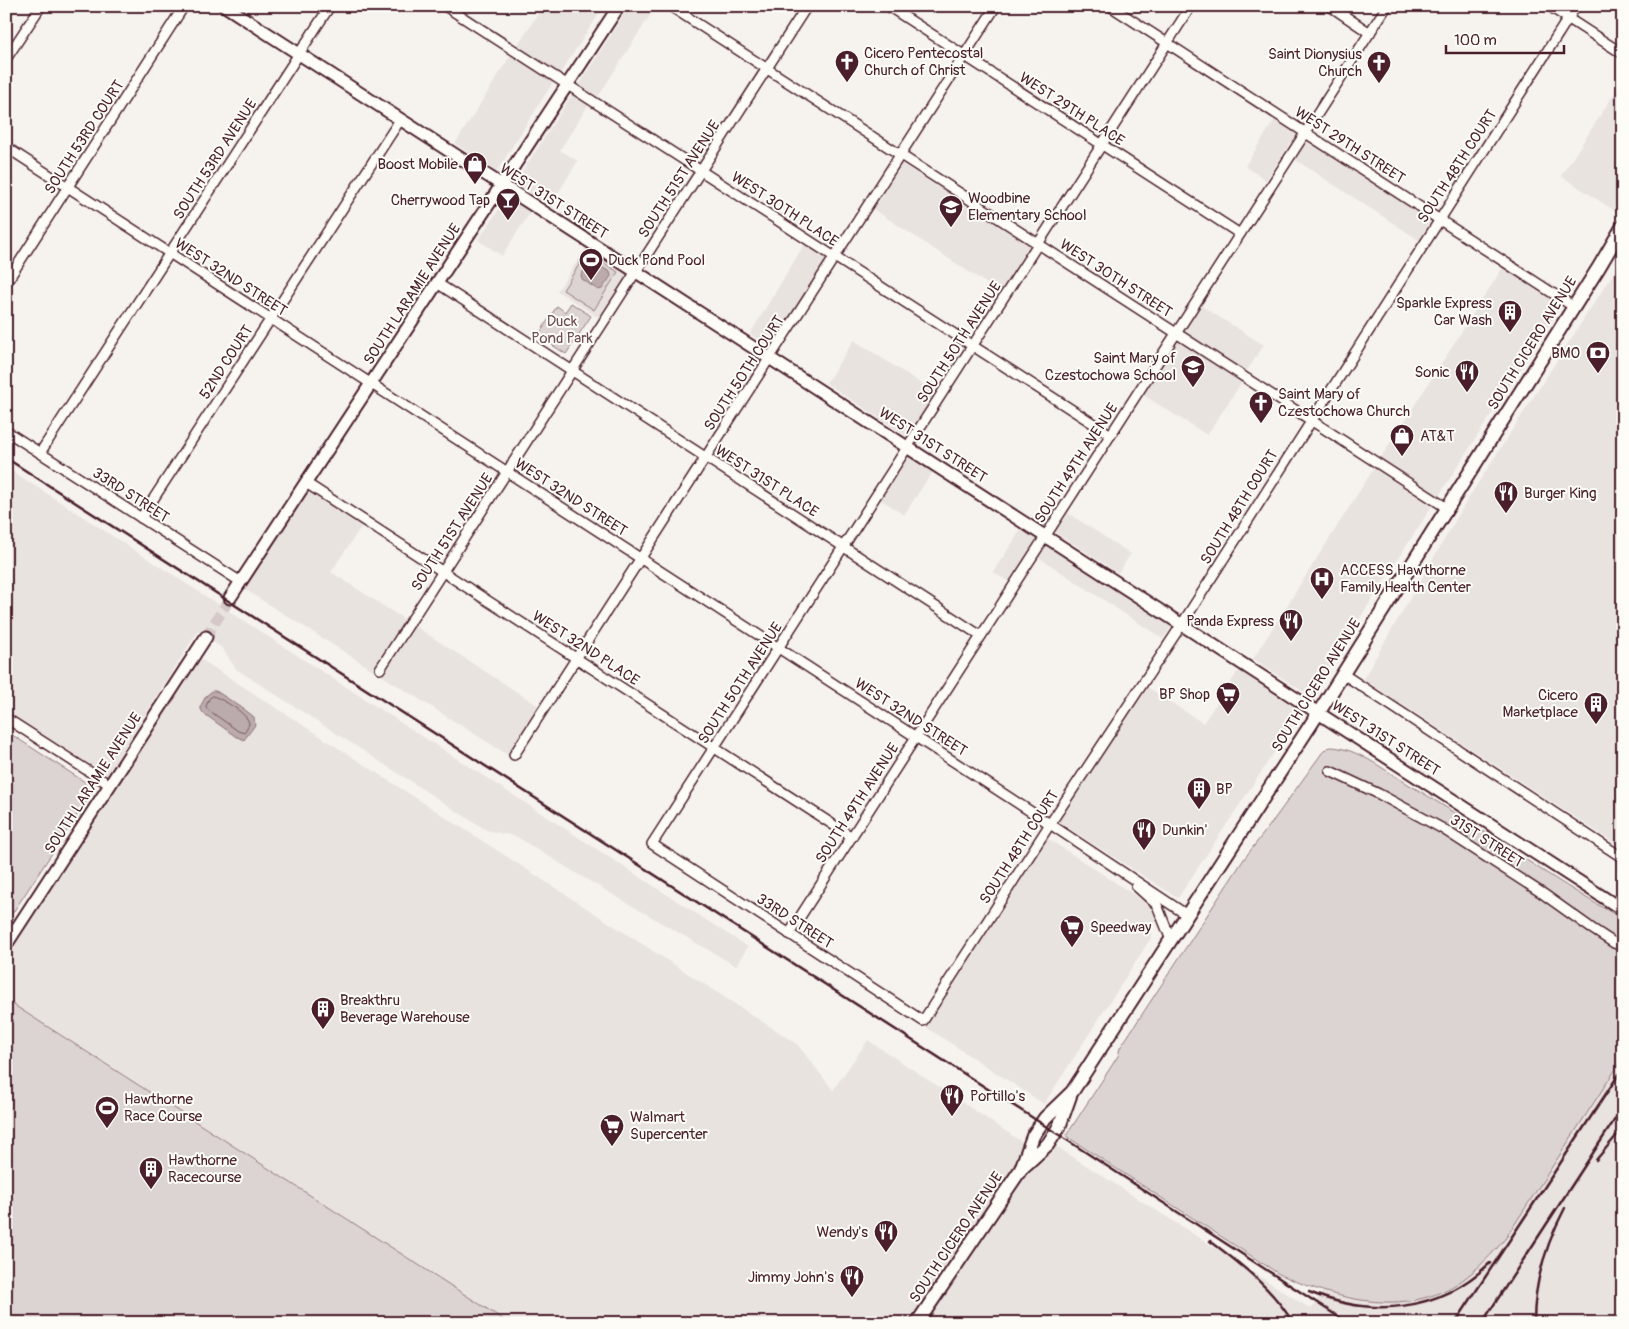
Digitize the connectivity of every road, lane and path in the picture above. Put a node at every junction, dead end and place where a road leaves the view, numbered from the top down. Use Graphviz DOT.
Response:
graph roads {
  1 [pos="41,6"];
  2 [pos="184,6"];
  3 [pos="225,6"];
  4 [pos="330,6"];
  5 [pos="445,6"];
  6 [pos="619,6"];
  7 [pos="670,6"];
  8 [pos="807,6"];
  9 [pos="888,6"];
  10 [pos="996,6"];
  11 [pos="1110,6"];
  12 [pos="1191,6"];
  13 [pos="1330,6"];
  14 [pos="1387,6"];
  15 [pos="1550,6"];
  16 [pos="1576,6"];
  17 [pos="1568,18"];
  18 [pos="1370,33"];
  19 [pos="1168,43"];
  20 [pos="299,54"];
  21 [pos="1623,54"];
  22 [pos="965,55"];
  23 [pos="6,60"];
  24 [pos="766,69"];
  25 [pos="568,84"];
  26 [pos="400,120"];
  27 [pos="1305,133"];
  28 [pos="1102,145"];
  29 [pos="6,147"];
  30 [pos="900,155"];
  31 [pos="701,171"];
  32 [pos="501,185"];
  33 [pos="68,187"];
  34 [pos="1440,220"];
  35 [pos="1623,226"];
  36 [pos="1240,234"];
  37 [pos="1623,237"];
  38 [pos="1038,244"];
  39 [pos="170,253"];
  40 [pos="835,257"];
  41 [pos="1599,267"];
  42 [pos="636,271"];
  43 [pos="6,283"];
  44 [pos="437,283"];
  45 [pos="1574,307"];
  46 [pos="271,319"];
  47 [pos="1176,333"];
  48 [pos="973,345"];
  49 [pos="770,358"];
  50 [pos="572,371"];
  51 [pos="371,384"];
  52 [pos="1311,420"];
  53 [pos="6,431"];
  54 [pos="1111,435"];
  55 [pos="908,446"];
  56 [pos="40,453"];
  57 [pos="706,458"];
  58 [pos="507,472"];
  59 [pos="306,483"];
  60 [pos="1447,508"];
  61 [pos="141,518"];
  62 [pos="1046,536"];
  63 [pos="843,547"];
  64 [pos="641,558"];
  65 [pos="443,572"];
  66 [pos="241,582"];
  67 [pos="230,598"];
  68 [pos="1182,624"];
  69 [pos="981,636"];
  70 [pos="206,637"];
  71 [pos="778,648"];
  72 [pos="576,658"];
  73 [pos="380,669"];
  74 [pos="1343,674"];
  75 [pos="1319,712"];
  76 [pos="6,718"];
  77 [pos="916,737"];
  78 [pos="714,748"];
  79 [pos="514,755"];
  80 [pos="1330,771"];
  81 [pos="110,785"];
  82 [pos="1050,824"];
  83 [pos="852,837"];
  84 [pos="652,844"];
  85 [pos="1623,858"];
  86 [pos="1120,870"];
  87 [pos="1623,910"];
  88 [pos="1187,915"];
  89 [pos="789,934"];
  90 [pos="1171,940"];
  91 [pos="6,946"];
  92 [pos="1623,946"];
  93 [pos="924,1020"];
  94 [pos="918,1323"];
  1 -- 23 [label="street"];
  2 -- 33 [label="street, SOUTH 53RD COURT"];
  3 -- 20 [label="main road, WEST 31ST STREET"];
  4 -- 20 [label="street, SOUTH 53RD AVENUE"];
  5 -- 25 [label="street, WEST 30TH PLACE"];
  6 -- 25 [label="main road, SOUTH LARAMIE AVENUE"];
  7 -- 24 [label="street, WEST 30TH STREET"];
  8 -- 24 [label="street, SOUTH 51ST AVENUE"];
  9 -- 22 [label="street, WEST 29TH PLACE"];
  10 -- 22 [label="street, SOUTH 50TH COURT"];
  11 -- 19 [label="street, WEST 29TH STREET"];
  12 -- 19 [label="street, SOUTH 50TH AVENUE"];
  13 -- 18 [label="street"];
  14 -- 18 [label="street, SOUTH 49TH AVENUE"];
  15 -- 17 [label="street"];
  16 -- 17 [label="street, SOUTH 48TH COURT"];
  17 -- 21 [label="street"];
  17 -- 34 [label="street, SOUTH 48TH COURT"];
  18 -- 27 [label="street, SOUTH 49TH AVENUE"];
  19 -- 27 [label="street, WEST 29TH STREET"];
  19 -- 28 [label="street, SOUTH 50TH AVENUE"];
  20 -- 26 [label="main road, WEST 31ST STREET"];
  20 -- 39 [label="street, SOUTH 53RD AVENUE"];
  22 -- 28 [label="street, WEST 29TH PLACE"];
  22 -- 30 [label="street, SOUTH 50TH COURT"];
  24 -- 30 [label="street, WEST 30TH STREET"];
  24 -- 31 [label="street, SOUTH 51ST AVENUE"];
  25 -- 31 [label="street, WEST 30TH PLACE"];
  25 -- 32 [label="main road, SOUTH LARAMIE AVENUE"];
  26 -- 32 [label="main road, WEST 31ST STREET"];
  26 -- 46 [label="street, 52ND COURT"];
  27 -- 34 [label="street, WEST 29TH STREET"];
  27 -- 36 [label="street, SOUTH 49TH AVENUE"];
  28 -- 36 [label="street, WEST 29TH PLACE"];
  28 -- 38 [label="street, SOUTH 50TH AVENUE"];
  29 -- 33 [label="street, WEST 32ND STREET"];
  30 -- 38 [label="street, WEST 30TH STREET"];
  30 -- 40 [label="street, SOUTH 50TH COURT"];
  31 -- 40 [label="street, WEST 30TH PLACE"];
  31 -- 42 [label="street, SOUTH 51ST AVENUE"];
  32 -- 42 [label="main road, WEST 31ST STREET"];
  32 -- 44 [label="main road, SOUTH LARAMIE AVENUE"];
  33 -- 39 [label="street, WEST 32ND STREET"];
  33 -- 43 [label="street, SOUTH 53RD COURT"];
  34 -- 45 [label="street, WEST 29TH STREET"];
  34 -- 52 [label="street, SOUTH 48TH COURT"];
  35 -- 41 [label="main road, SOUTH CICERO AVENUE"];
  36 -- 47 [label="street, SOUTH 49TH AVENUE"];
  37 -- 41 [label="main road, SOUTH CICERO AVENUE"];
  38 -- 47 [label="street, WEST 30TH STREET"];
  38 -- 48 [label="street, SOUTH 50TH AVENUE"];
  39 -- 46 [label="street, WEST 32ND STREET"];
  39 -- 56 [label="street, SOUTH 53RD AVENUE"];
  40 -- 48 [label="street, WEST 30TH PLACE"];
  40 -- 49 [label="street, SOUTH 50TH COURT"];
  41 -- 45 [label="main road, SOUTH CICERO AVENUE"];
  42 -- 49 [label="main road, WEST 31ST STREET"];
  42 -- 50 [label="street, SOUTH 51ST AVENUE"];
  44 -- 50 [label="street, WEST 31ST PLACE"];
  44 -- 51 [label="main road, SOUTH LARAMIE AVENUE"];
  45 -- 60 [label="main road, SOUTH CICERO AVENUE"];
  46 -- 51 [label="street, WEST 32ND STREET"];
  46 -- 61 [label="street, 52ND COURT"];
  47 -- 52 [label="street, WEST 30TH STREET"];
  47 -- 54 [label="street, SOUTH 49TH AVENUE"];
  48 -- 54 [label="street, WEST 30TH PLACE"];
  48 -- 55 [label="street, SOUTH 50TH AVENUE"];
  49 -- 55 [label="main road, WEST 31ST STREET"];
  49 -- 57 [label="street, SOUTH 50TH COURT"];
  50 -- 57 [label="street, WEST 31ST PLACE"];
  50 -- 58 [label="street, SOUTH 51ST AVENUE"];
  51 -- 58 [label="street, WEST 32ND STREET"];
  51 -- 59 [label="main road, SOUTH LARAMIE AVENUE"];
  52 -- 60 [label="street, WEST 30TH STREET"];
  52 -- 68 [label="street, SOUTH 48TH COURT"];
  53 -- 56 [label="street, 33RD STREET"];
  54 -- 62 [label="street, SOUTH 49TH AVENUE"];
  55 -- 62 [label="main road, WEST 31ST STREET"];
  55 -- 63 [label="street, SOUTH 50TH AVENUE"];
  56 -- 61 [label="street, 33RD STREET"];
  57 -- 63 [label="street, WEST 31ST PLACE"];
  57 -- 64 [label="street, SOUTH 50TH COURT"];
  58 -- 64 [label="street, WEST 32ND STREET"];
  58 -- 65 [label="street, SOUTH 51ST AVENUE"];
  59 -- 65 [label="street, WEST 32ND PLACE"];
  59 -- 66 [label="main road, SOUTH LARAMIE AVENUE"];
  60 -- 74 [label="main road, SOUTH CICERO AVENUE"];
  61 -- 66 [label="street, 33RD STREET"];
  62 -- 68 [label="main road, WEST 31ST STREET"];
  62 -- 69 [label="street, SOUTH 49TH AVENUE"];
  63 -- 69 [label="street, WEST 31ST PLACE"];
  63 -- 71 [label="street, SOUTH 50TH AVENUE"];
  64 -- 71 [label="street, WEST 32ND STREET"];
  64 -- 72 [label="street, SOUTH 50TH COURT"];
  65 -- 72 [label="street, WEST 32ND PLACE"];
  65 -- 73 [label="street, SOUTH 51ST AVENUE"];
  66 -- 67 [label="main road, SOUTH LARAMIE AVENUE"];
  68 -- 75 [label="main road, WEST 31ST STREET"];
  68 -- 82 [label="street, SOUTH 48TH COURT"];
  69 -- 77 [label="street, SOUTH 49TH AVENUE"];
  70 -- 81 [label="main road, SOUTH LARAMIE AVENUE"];
  71 -- 77 [label="street, WEST 32ND STREET"];
  71 -- 78 [label="street, SOUTH 50TH AVENUE"];
  72 -- 78 [label="street, WEST 32ND PLACE"];
  72 -- 79 [label="street, SOUTH 50TH COURT"];
  74 -- 75 [label="main road, SOUTH CICERO AVENUE"];
  74 -- 85 [label="street"];
  75 -- 87 [label="main road, WEST 31ST STREET"];
  75 -- 88 [label="main road, SOUTH CICERO AVENUE"];
  76 -- 81 [label="street"];
  77 -- 82 [label="street, WEST 32ND STREET"];
  77 -- 83 [label="street, SOUTH 49TH AVENUE"];
  78 -- 83 [label="street, WEST 32ND PLACE"];
  78 -- 84 [label="street, SOUTH 50TH AVENUE"];
  80 -- 92 [label="street, 31ST STREET"];
  81 -- 91 [label="main road, SOUTH LARAMIE AVENUE"];
  82 -- 86 [label="street, WEST 32ND STREET"];
  82 -- 93 [label="street, SOUTH 48TH COURT"];
  83 -- 89 [label="street, SOUTH 49TH AVENUE"];
  84 -- 89 [label="street, 33RD STREET"];
  86 -- 88 [label="street, WEST 32ND STREET"];
  86 -- 90 [label="street, WEST 32ND STREET"];
  88 -- 90 [label="main road, SOUTH CICERO AVENUE"];
  89 -- 93 [label="street, 33RD STREET"];
  90 -- 94 [label="main road, SOUTH CICERO AVENUE"];
}
